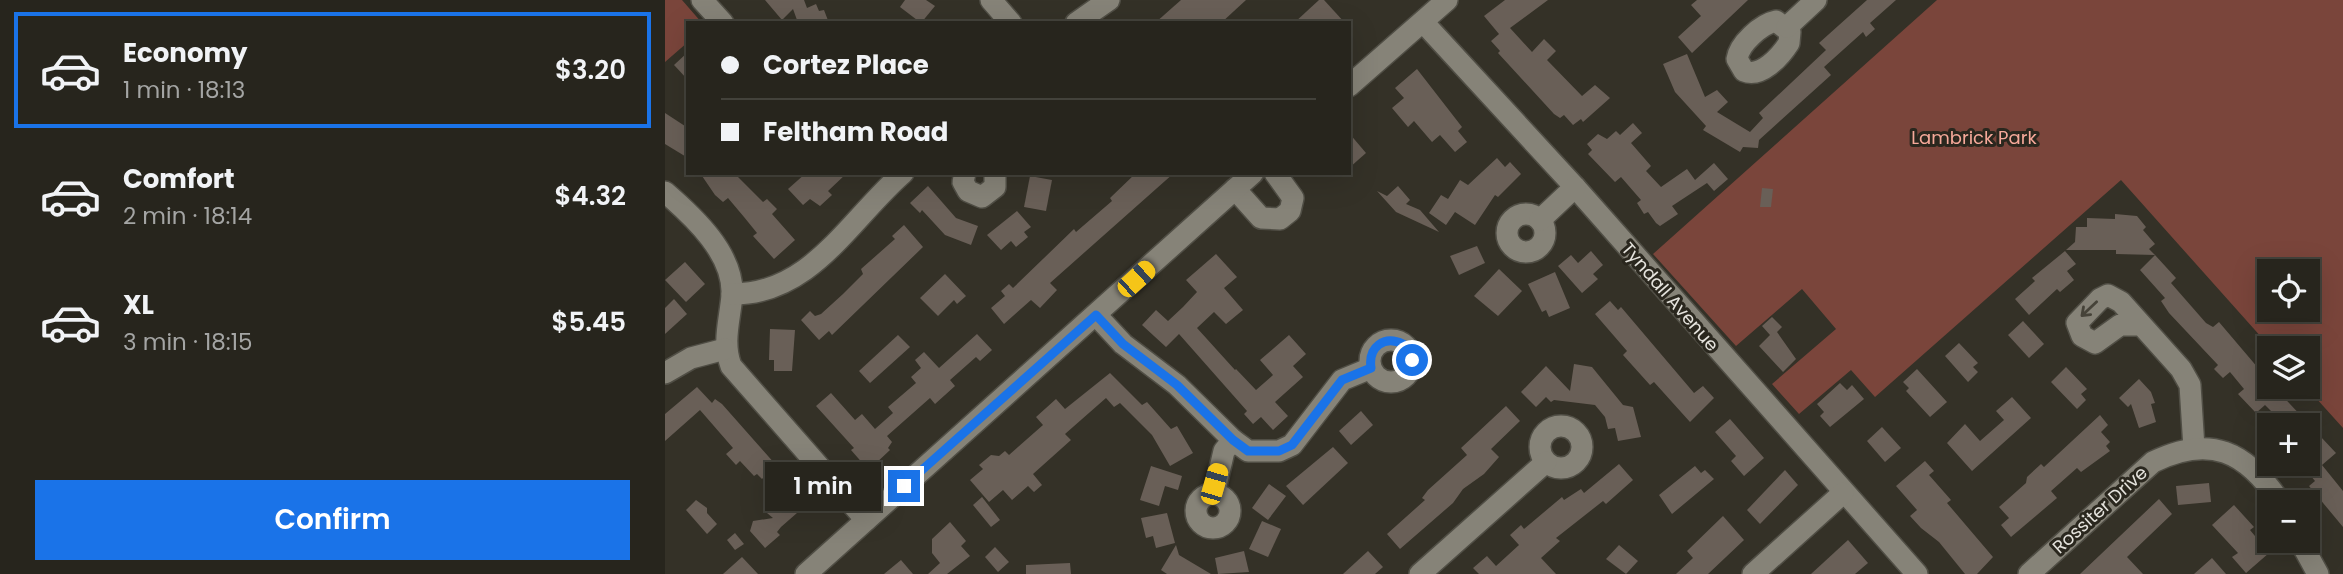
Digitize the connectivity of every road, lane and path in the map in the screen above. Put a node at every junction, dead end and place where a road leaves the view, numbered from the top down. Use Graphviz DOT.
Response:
graph roads {
  1 [pos="702,0"];
  2 [pos="991,0"];
  3 [pos="1109,0"];
  4 [pos="1447,0"];
  5 [pos="1816,0"];
  6 [pos="721,21"];
  7 [pos="1009,21"];
  8 [pos="1079,21"];
  9 [pos="1423,22"];
  10 [pos="1787,27"];
  11 [pos="1351,84"];
  12 [pos="901,175"];
  13 [pos="965,175"];
  14 [pos="995,175"];
  15 [pos="1251,175"];
  16 [pos="1276,175"];
  17 [pos="1575,187"];
  18 [pos="1235,189"];
  19 [pos="665,192"];
  20 [pos="1540,220"];
  21 [pos="732,294"];
  22 [pos="1096,315"];
  23 [pos="2139,325"];
  24 [pos="725,349"];
  25 [pos="1371,368"];
  26 [pos="665,373"];
  27 [pos="1233,440"];
  28 [pos="2194,448"];
  29 [pos="1546,462"];
  30 [pos="2271,490"];
  31 [pos="1843,492"];
  32 [pos="1214,494"];
  33 [pos="866,520"];
  34 [pos="2304,553"];
  35 [pos="2310,571"];
  36 [pos="806,574"];
  37 [pos="1420,574"];
  38 [pos="1753,574"];
  39 [pos="1917,574"];
  40 [pos="2029,574"];
  1 -- 6 [label="street"];
  2 -- 7 [label="street"];
  3 -- 8 [label="street"];
  4 -- 9 [label="street"];
  5 -- 10 [label="street"];
  9 -- 11 [label="street"];
  9 -- 17 [label="street, Tyndall Avenue"];
  12 -- 21 [label="street"];
  13 -- 14 [label="street"];
  15 -- 18 [label="street"];
  16 -- 18 [label="street"];
  17 -- 20 [label="street"];
  17 -- 31 [label="street, Tyndall Avenue"];
  18 -- 22 [label="street"];
  19 -- 21 [label="street"];
  21 -- 24 [label="street"];
  22 -- 27 [label="street"];
  22 -- 33 [label="street"];
  23 -- 28 [label="street"];
  24 -- 26 [label="street"];
  24 -- 33 [label="street"];
  25 -- 27 [label="street"];
  27 -- 32 [label="street"];
  28 -- 30 [label="street, Rossiter Drive"];
  28 -- 40 [label="street, Rossiter Drive"];
  29 -- 37 [label="street"];
  31 -- 38 [label="street"];
  31 -- 39 [label="street, Tyndall Avenue"];
  33 -- 36 [label="street"];
  34 -- 35 [label="street"];
}
